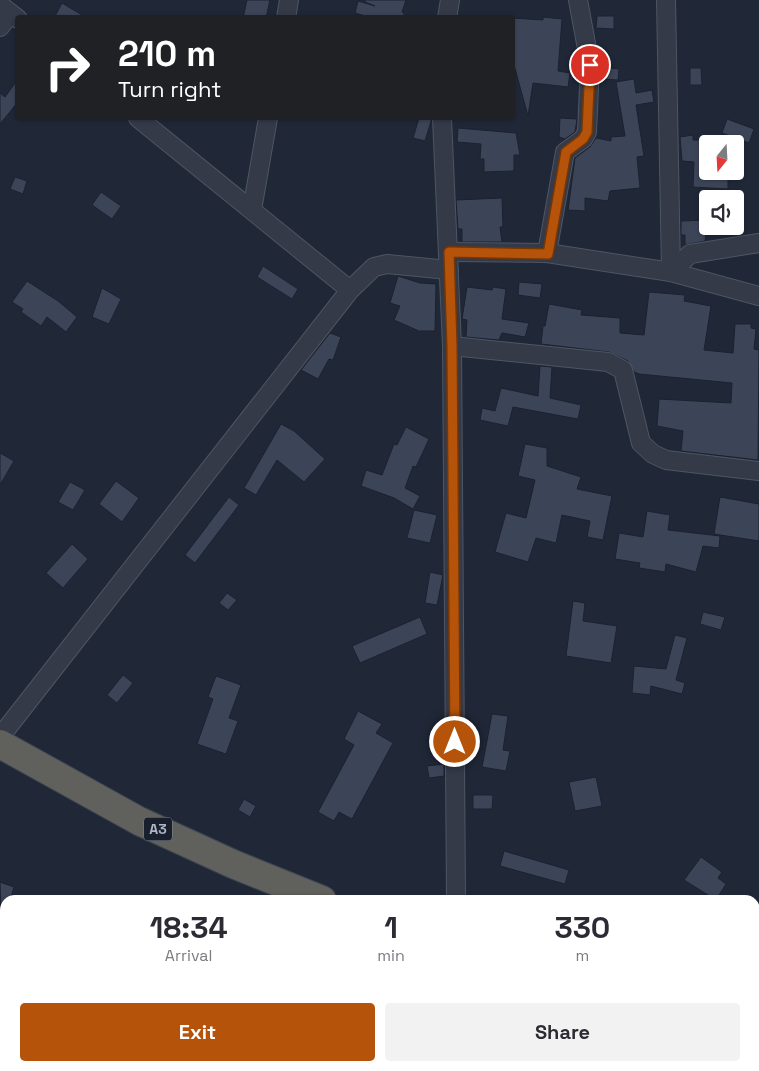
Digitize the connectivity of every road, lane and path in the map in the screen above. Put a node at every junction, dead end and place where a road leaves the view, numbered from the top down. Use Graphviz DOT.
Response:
graph roads {
  1 [pos="289,0"];
  2 [pos="450,0"];
  3 [pos="578,0"];
  4 [pos="666,0"];
  5 [pos="286,15"];
  6 [pos="448,15"];
  7 [pos="140,120"];
  8 [pos="268,120"];
  9 [pos="442,120"];
  10 [pos="252,210"];
  11 [pos="759,243"];
  12 [pos="449,252"];
  13 [pos="548,254"];
  14 [pos="449,270"];
  15 [pos="671,272"];
  16 [pos="350,290"];
  17 [pos="759,296"];
  18 [pos="452,346"];
  19 [pos="759,470"];
  20 [pos="0,737"];
  21 [pos="0,744"];
  22 [pos="310,895"];
  23 [pos="456,895"];
  1 -- 5 [label="street"];
  2 -- 6 [label="street"];
  3 -- 13 [label="street"];
  4 -- 15 [label="street"];
  7 -- 10 [label="street"];
  8 -- 10 [label="street"];
  9 -- 12 [label="street"];
  10 -- 16 [label="street"];
  11 -- 15 [label="street"];
  12 -- 13 [label="street"];
  12 -- 14 [label="street"];
  13 -- 15 [label="street"];
  14 -- 16 [label="street"];
  14 -- 18 [label="street"];
  15 -- 17 [label="street"];
  16 -- 20 [label="street"];
  18 -- 19 [label="street"];
  18 -- 23 [label="street"];
  21 -- 22 [label="highway, A3"];
}
